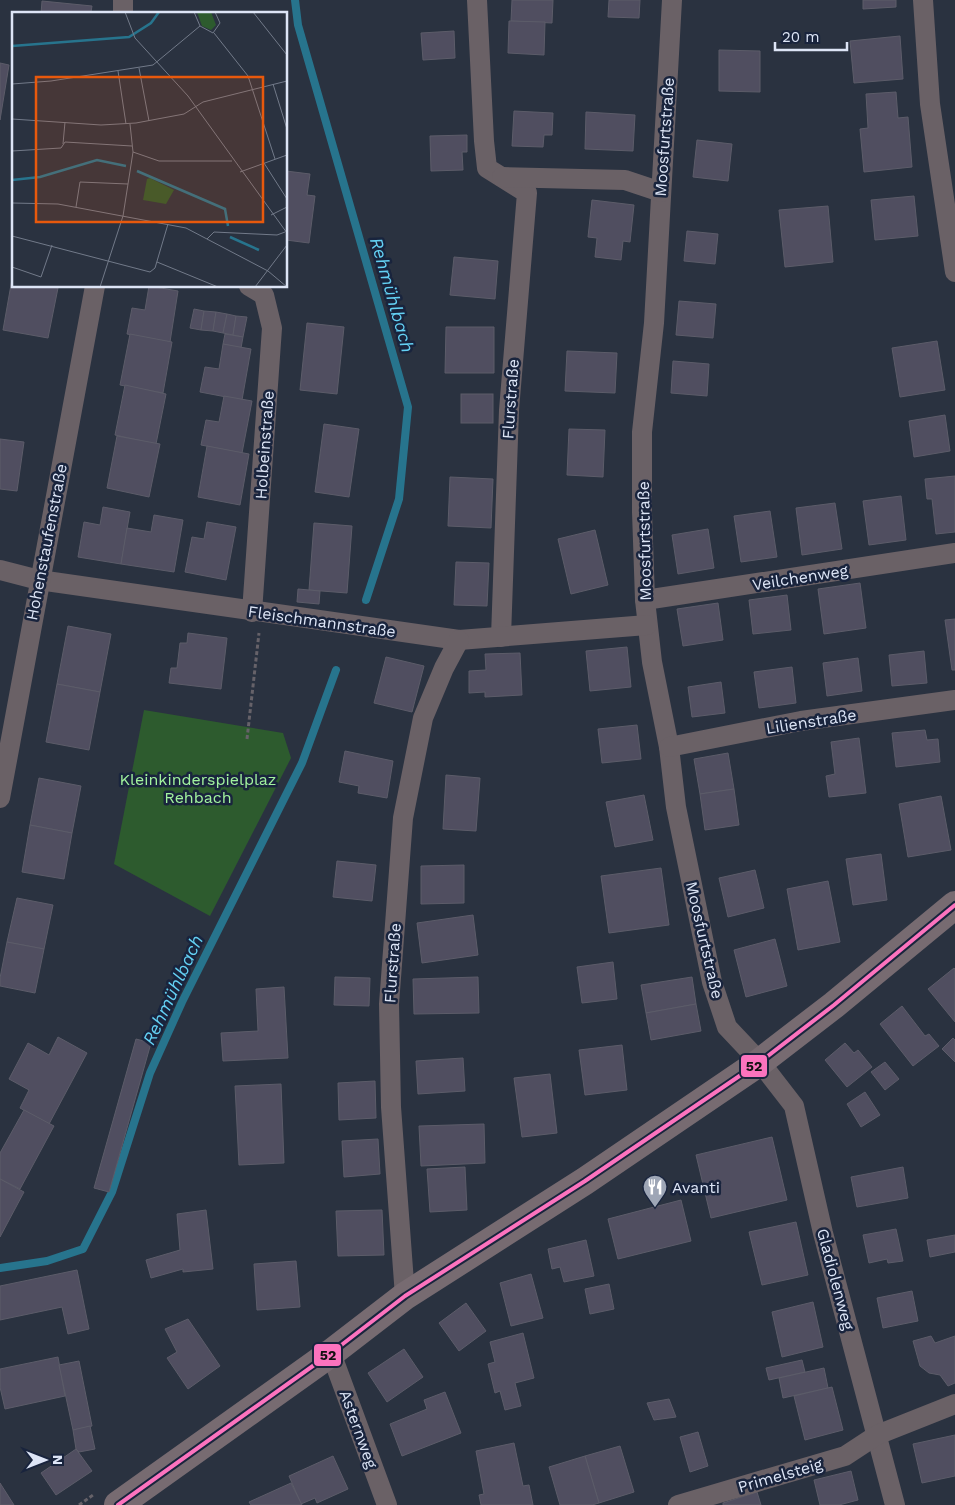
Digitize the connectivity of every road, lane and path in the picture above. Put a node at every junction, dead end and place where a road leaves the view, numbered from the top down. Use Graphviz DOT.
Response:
graph roads {
  1 [pos="477,0"];
  2 [pos="672,0"];
  3 [pos="923,0"];
  4 [pos="500,177"];
  5 [pos="661,192"];
  6 [pos="955,272"];
  7 [pos="95,288"];
  8 [pos="253,288"];
  9 [pos="955,553"];
  10 [pos="0,570"];
  11 [pos="39,580"];
  12 [pos="645,600"];
  13 [pos="252,612"];
  14 [pos="647,625"];
  15 [pos="501,637"];
  16 [pos="458,640"];
  17 [pos="955,700"];
  18 [pos="246,739"];
  19 [pos="668,747"];
  20 [pos="0,798"];
  21 [pos="955,905"];
  22 [pos="760,1062"];
  23 [pos="405,1296"];
  24 [pos="332,1353"];
  25 [pos="955,1404"];
  26 [pos="877,1435"];
  27 [pos="118,1505"];
  28 [pos="386,1505"];
  29 [pos="678,1505"];
  30 [pos="895,1505"];
  1 -- 4 [label="street, Flurstraße"];
  2 -- 5 [label="street, Moosfurtstraße"];
  3 -- 6 [label="street"];
  4 -- 5 [label="street"];
  4 -- 15 [label="street, Flurstraße"];
  5 -- 12 [label="street, Moosfurtstraße"];
  7 -- 11 [label="street, Hohenstaufenstraße"];
  8 -- 13 [label="street, Holbeinstraße"];
  9 -- 12 [label="street, Veilchenweg"];
  10 -- 11 [label="street, Fleischmannstraße"];
  11 -- 13 [label="street, Fleischmannstraße"];
  11 -- 20 [label="street, Hohenstaufenstraße"];
  12 -- 14 [label="street, Moosfurtstraße"];
  13 -- 16 [label="street, Fleischmannstraße"];
  13 -- 18 [label="path"];
  14 -- 15 [label="street, Fleischmannstraße"];
  14 -- 19 [label="street, Moosfurtstraße"];
  15 -- 16 [label="street, Fleischmannstraße"];
  16 -- 23 [label="street, Flurstraße"];
  17 -- 19 [label="street, Lilienstraße"];
  19 -- 22 [label="street, Moosfurtstraße"];
  21 -- 22 [label="street"];
  22 -- 23 [label="street"];
  22 -- 26 [label="street, Gladiolenweg"];
  23 -- 24 [label="street"];
  24 -- 27 [label="street"];
  24 -- 28 [label="street, Asternweg"];
  25 -- 26 [label="street, Primelsteig"];
  26 -- 29 [label="street, Primelsteig"];
  26 -- 30 [label="street, Gladiolenweg"];
}
